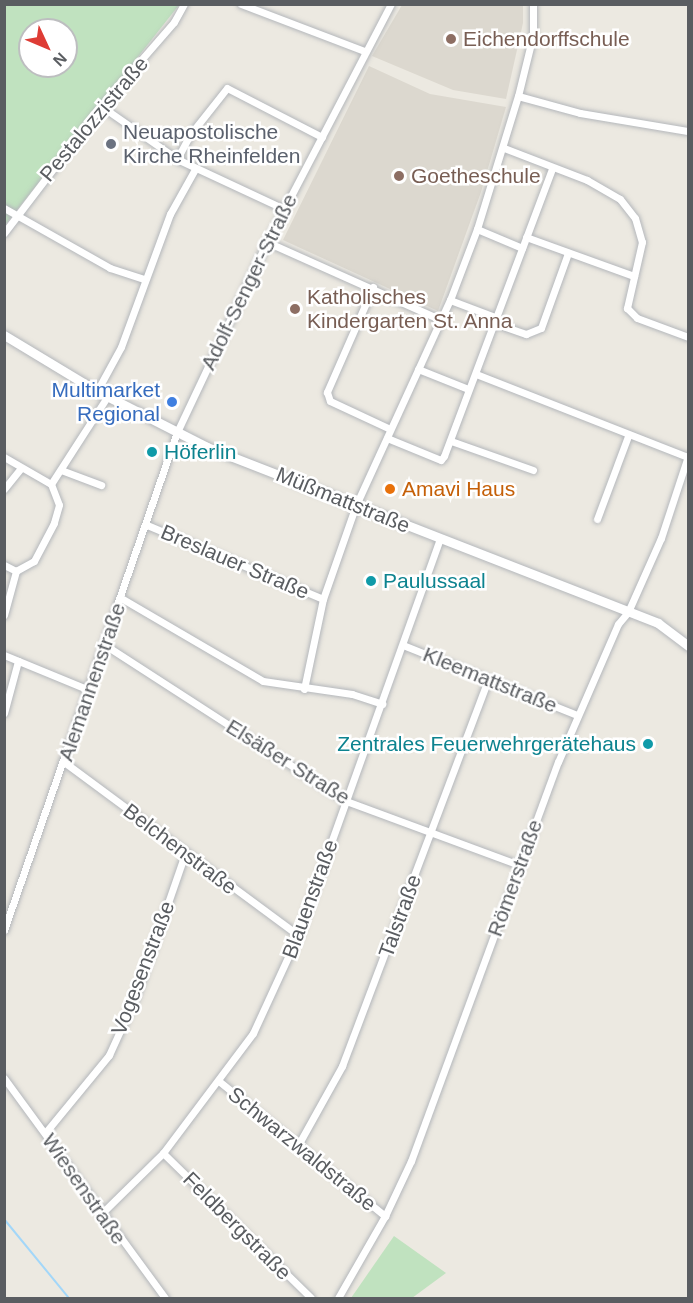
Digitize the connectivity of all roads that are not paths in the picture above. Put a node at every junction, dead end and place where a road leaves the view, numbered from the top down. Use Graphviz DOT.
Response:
graph roads {
  1 [pos="184,4"];
  2 [pos="241,4"];
  3 [pos="391,4"];
  4 [pos="533,4"];
  5 [pos="364,51"];
  6 [pos="518,96"];
  7 [pos="101,106"];
  8 [pos="688,131"];
  9 [pos="322,137"];
  10 [pos="504,148"];
  11 [pos="177,159"];
  12 [pos="552,168"];
  13 [pos="195,169"];
  14 [pos="4,208"];
  15 [pos="284,209"];
  16 [pos="15,216"];
  17 [pos="477,229"];
  18 [pos="4,233"];
  19 [pos="526,237"];
  20 [pos="267,242"];
  21 [pos="522,248"];
  22 [pos="568,253"];
  23 [pos="634,276"];
  24 [pos="144,279"];
  25 [pos="373,287"];
  26 [pos="450,300"];
  27 [pos="441,320"];
  28 [pos="494,320"];
  29 [pos="4,335"];
  30 [pos="688,337"];
  31 [pos="418,369"];
  32 [pos="476,374"];
  33 [pos="468,389"];
  34 [pos="97,391"];
  35 [pos="107,397"];
  36 [pos="390,429"];
  37 [pos="177,432"];
  38 [pos="628,436"];
  39 [pos="387,438"];
  40 [pos="451,441"];
  41 [pos="4,457"];
  42 [pos="688,457"];
  43 [pos="21,468"];
  44 [pos="61,470"];
  45 [pos="533,470"];
  46 [pos="51,484"];
  47 [pos="101,485"];
  48 [pos="4,489"];
  49 [pos="356,505"];
  50 [pos="597,519"];
  51 [pos="147,525"];
  52 [pos="440,539"];
  53 [pos="4,566"];
  54 [pos="16,571"];
  55 [pos="121,598"];
  56 [pos="323,599"];
  57 [pos="627,612"];
  58 [pos="4,615"];
  59 [pos="105,645"];
  60 [pos="403,645"];
  61 [pos="688,646"];
  62 [pos="4,655"];
  63 [pos="18,661"];
  64 [pos="488,679"];
  65 [pos="304,689"];
  66 [pos="89,690"];
  67 [pos="382,704"];
  68 [pos="4,713"];
  69 [pos="577,715"];
  70 [pos="64,762"];
  71 [pos="346,801"];
  72 [pos="429,832"];
  73 [pos="185,854"];
  74 [pos="519,865"];
  75 [pos="4,930"];
  76 [pos="297,935"];
  77 [pos="4,1078"];
  78 [pos="220,1082"];
  79 [pos="45,1133"];
  80 [pos="297,1147"];
  81 [pos="163,1153"];
  82 [pos="101,1214"];
  83 [pos="385,1216"];
  84 [pos="165,1299"];
  85 [pos="311,1299"];
  86 [pos="338,1299"];
  1 -- 7 [label="street, Pestalozzistraße"];
  2 -- 5 [label="street"];
  3 -- 5 [label="street, Adolf-Senger-Straße"];
  4 -- 6 [label="street"];
  5 -- 9 [label="street, Adolf-Senger-Straße"];
  6 -- 8 [label="street"];
  6 -- 10 [label="street"];
  7 -- 11 [label="street"];
  7 -- 16 [label="street, Pestalozzistraße"];
  9 -- 11 [label="street"];
  9 -- 15 [label="street, Adolf-Senger-Straße"];
  10 -- 12 [label="street"];
  10 -- 17 [label="street"];
  11 -- 13 [label="street"];
  12 -- 19 [label="street"];
  12 -- 23 [label="street"];
  13 -- 15 [label="street"];
  13 -- 24 [label="street"];
  14 -- 16 [label="street"];
  15 -- 20 [label="street, Adolf-Senger-Straße"];
  16 -- 18 [label="street, Pestalozzistraße"];
  16 -- 24 [label="street"];
  17 -- 21 [label="street"];
  17 -- 26 [label="street"];
  19 -- 21 [label="street"];
  19 -- 22 [label="street"];
  20 -- 25 [label="street"];
  20 -- 37 [label="street, Adolf-Senger-Straße"];
  21 -- 28 [label="street"];
  22 -- 23 [label="street"];
  22 -- 28 [label="street"];
  23 -- 30 [label="street"];
  24 -- 34 [label="street"];
  25 -- 27 [label="street"];
  25 -- 36 [label="street"];
  26 -- 27 [label="street"];
  26 -- 28 [label="street"];
  27 -- 31 [label="street"];
  28 -- 32 [label="street"];
  29 -- 34 [label="street, Müßmattstraße"];
  31 -- 33 [label="street"];
  31 -- 36 [label="street"];
  32 -- 33 [label="street"];
  32 -- 38 [label="street"];
  33 -- 40 [label="street"];
  34 -- 35 [label="street, Müßmattstraße"];
  35 -- 37 [label="street, Müßmattstraße"];
  35 -- 44 [label="street"];
  36 -- 39 [label="street"];
  37 -- 49 [label="street, Müßmattstraße"];
  37 -- 51 [label="street, Alemannenstraße"];
  38 -- 42 [label="street"];
  38 -- 50 [label="street"];
  39 -- 40 [label="street"];
  39 -- 49 [label="street"];
  40 -- 45 [label="street"];
  41 -- 43 [label="street"];
  42 -- 57 [label="street, Römerstraße"];
  43 -- 46 [label="street"];
  43 -- 48 [label="street"];
  44 -- 46 [label="street"];
  44 -- 47 [label="street"];
  46 -- 54 [label="street"];
  49 -- 52 [label="street, Müßmattstraße"];
  49 -- 56 [label="street"];
  51 -- 55 [label="street, Alemannenstraße"];
  51 -- 56 [label="street, Breslauer Straße"];
  52 -- 57 [label="street, Müßmattstraße"];
  52 -- 60 [label="street, Blauenstraße"];
  53 -- 54 [label="street"];
  54 -- 58 [label="street"];
  55 -- 59 [label="street, Alemannenstraße"];
  55 -- 65 [label="street"];
  56 -- 65 [label="street"];
  57 -- 61 [label="street, Müßmattstraße"];
  57 -- 69 [label="street, Römerstraße"];
  59 -- 66 [label="street, Alemannenstraße"];
  59 -- 71 [label="street, Elsäßer Straße"];
  60 -- 64 [label="street, Kleemattstraße"];
  60 -- 67 [label="street, Blauenstraße"];
  62 -- 63 [label="street"];
  63 -- 66 [label="street"];
  63 -- 68 [label="street"];
  64 -- 69 [label="street, Kleemattstraße"];
  64 -- 72 [label="street, Talstraße"];
  65 -- 67 [label="street"];
  66 -- 70 [label="street, Alemannenstraße"];
  67 -- 71 [label="street, Blauenstraße"];
  69 -- 74 [label="street, Römerstraße"];
  70 -- 73 [label="street, Belchenstraße"];
  70 -- 75 [label="street, Alemannenstraße"];
  71 -- 72 [label="street, Elsäßer Straße"];
  71 -- 76 [label="street, Blauenstraße"];
  72 -- 74 [label="street, Elsäßer Straße"];
  72 -- 80 [label="street, Talstraße"];
  73 -- 76 [label="street, Belchenstraße"];
  73 -- 79 [label="street, Vogesenstraße"];
  74 -- 83 [label="street, Römerstraße"];
  76 -- 78 [label="street, Blauenstraße"];
  77 -- 79 [label="street, Wiesenstraße"];
  78 -- 80 [label="street, Schwarzwaldstraße"];
  78 -- 81 [label="street, Blauenstraße"];
  79 -- 82 [label="street, Wiesenstraße"];
  80 -- 83 [label="street, Schwarzwaldstraße"];
  81 -- 82 [label="street, Blauenstraße"];
  81 -- 85 [label="street, Feldbergstraße"];
  82 -- 84 [label="street, Wiesenstraße"];
  83 -- 86 [label="street, Römerstraße"];
}
